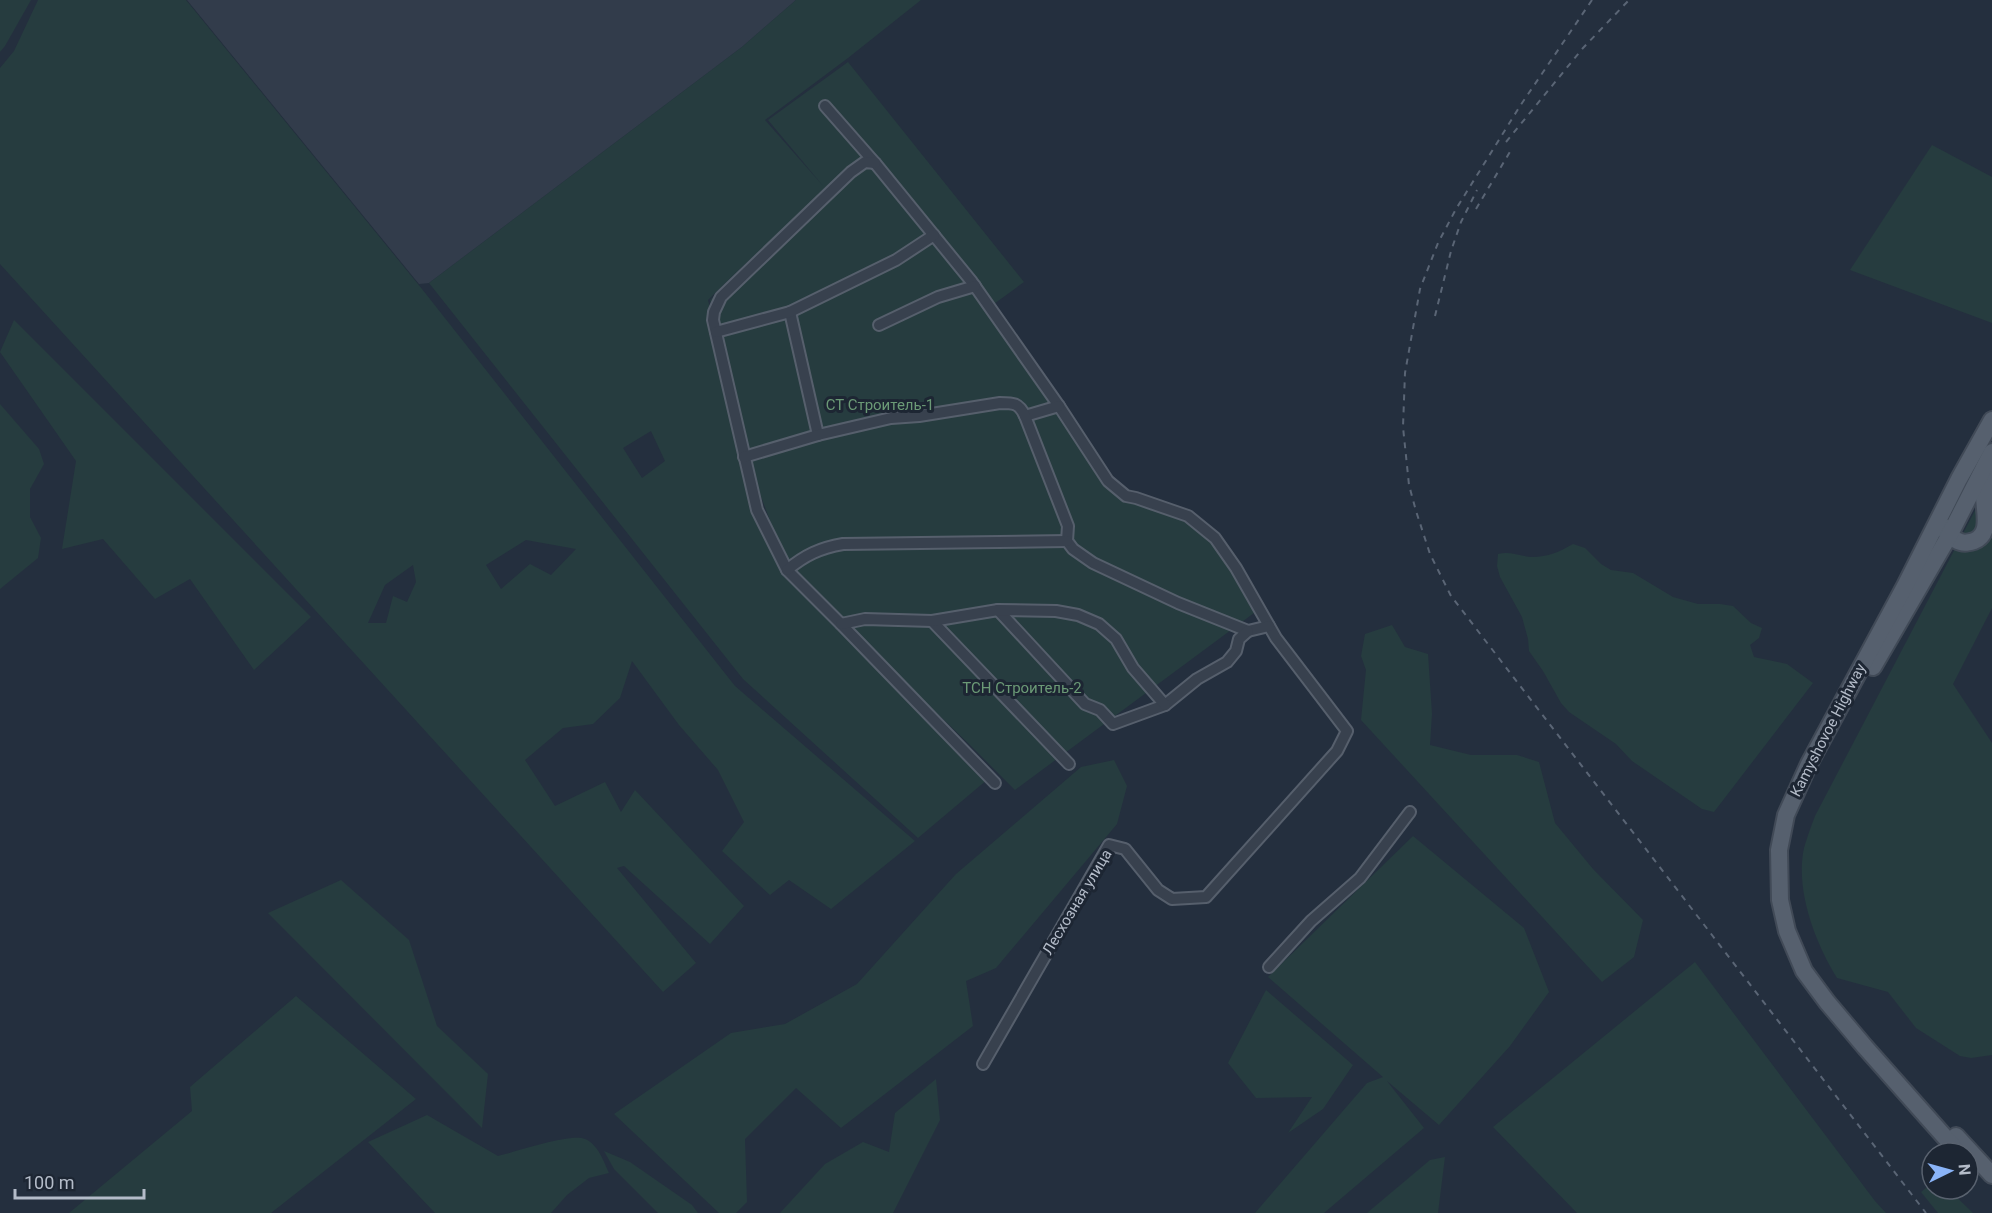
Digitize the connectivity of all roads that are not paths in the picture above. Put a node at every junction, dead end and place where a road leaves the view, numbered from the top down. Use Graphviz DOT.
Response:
graph roads {
  1 [pos="825,106"];
  2 [pos="875,163"];
  3 [pos="934,236"];
  4 [pos="975,286"];
  5 [pos="790,312"];
  6 [pos="879,325"];
  7 [pos="716,332"];
  8 [pos="1059,406"];
  9 [pos="1025,416"];
  10 [pos="1992,420"];
  11 [pos="818,435"];
  12 [pos="1992,452"];
  13 [pos="744,457"];
  14 [pos="1992,466"];
  15 [pos="1959,479"];
  16 [pos="1949,536"];
  17 [pos="1067,541"];
  18 [pos="787,570"];
  19 [pos="998,610"];
  20 [pos="932,621"];
  21 [pos="842,624"];
  22 [pos="1269,626"];
  23 [pos="1248,631"];
  24 [pos="1166,705"];
  25 [pos="1069,764"];
  26 [pos="995,783"];
  27 [pos="1410,812"];
  28 [pos="1269,967"];
  29 [pos="982,1064"];
  30 [pos="1948,1141"];
  31 [pos="1992,1175"];
  32 [pos="1980,1176"];
  33 [pos="1992,1188"];
  1 -- 2 [label="street"];
  2 -- 3 [label="street"];
  2 -- 7 [label="street"];
  3 -- 4 [label="street"];
  3 -- 5 [label="street"];
  4 -- 6 [label="street"];
  4 -- 8 [label="street"];
  5 -- 7 [label="street"];
  5 -- 11 [label="street"];
  7 -- 13 [label="street"];
  8 -- 9 [label="street"];
  8 -- 22 [label="street"];
  9 -- 11 [label="street"];
  9 -- 17 [label="street"];
  10 -- 15 [label="main road, Kamyshovoe Highway"];
  11 -- 13 [label="street"];
  12 -- 16 [label="main road, Kamyshovoe Highway"];
  13 -- 18 [label="street"];
  14 -- 16 [label="main road"];
  15 -- 16 [label="main road"];
  15 -- 30 [label="main road, Kamyshovoe Highway"];
  16 -- 31 [label="main road, Kamyshovoe Highway"];
  17 -- 18 [label="street"];
  17 -- 23 [label="street"];
  18 -- 21 [label="street"];
  19 -- 20 [label="street"];
  19 -- 24 [label="street"];
  19 -- 24 [label="street"];
  20 -- 21 [label="street"];
  20 -- 25 [label="street"];
  21 -- 26 [label="street"];
  22 -- 23 [label="street"];
  22 -- 29 [label="street, Лесхозная улица"];
  23 -- 24 [label="street"];
  27 -- 28 [label="street"];
  32 -- 33 [label="main road"];
}
